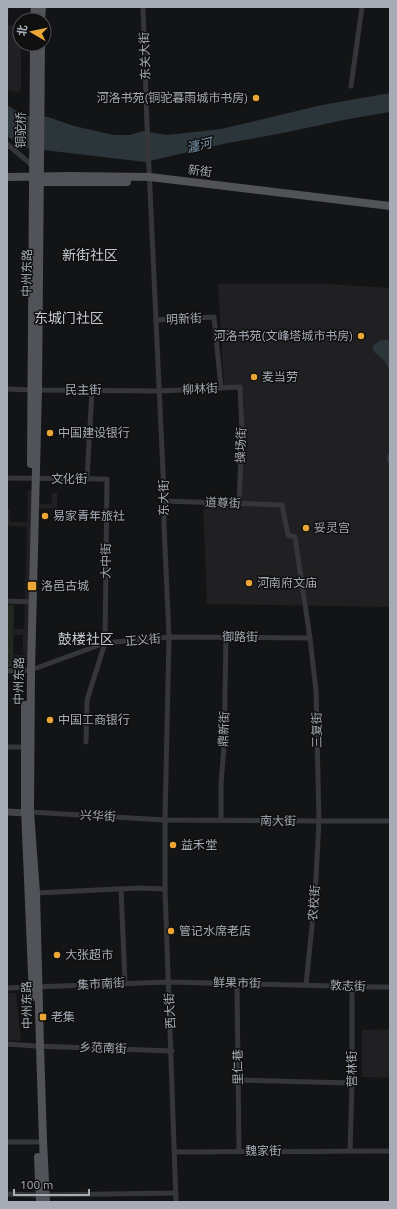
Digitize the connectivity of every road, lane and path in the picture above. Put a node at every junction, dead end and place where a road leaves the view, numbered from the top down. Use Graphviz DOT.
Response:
graph roads {
  1 [pos="143,7"];
  2 [pos="362,7"];
  3 [pos="34,52"];
  4 [pos="40,52"];
  5 [pos="351,86"];
  6 [pos="36,102"];
  7 [pos="7,144"];
  8 [pos="35,162"];
  9 [pos="7,177"];
  10 [pos="37,179"];
  11 [pos="150,179"];
  12 [pos="7,182"];
  13 [pos="390,206"];
  14 [pos="390,210"];
  15 [pos="156,320"];
  16 [pos="240,387"];
  17 [pos="220,388"];
  18 [pos="7,389"];
  19 [pos="34,390"];
  20 [pos="92,390"];
  21 [pos="159,391"];
  22 [pos="7,478"];
  23 [pos="33,479"];
  24 [pos="87,479"];
  25 [pos="107,479"];
  26 [pos="164,501"];
  27 [pos="239,503"];
  28 [pos="282,505"];
  29 [pos="7,602"];
  30 [pos="30,602"];
  31 [pos="169,637"];
  32 [pos="226,637"];
  33 [pos="310,638"];
  34 [pos="105,641"];
  35 [pos="7,671"];
  36 [pos="29,671"];
  37 [pos="86,742"];
  38 [pos="7,747"];
  39 [pos="24,747"];
  40 [pos="7,808"];
  41 [pos="27,811"];
  42 [pos="7,812"];
  43 [pos="165,820"];
  44 [pos="221,820"];
  45 [pos="319,821"];
  46 [pos="390,821"];
  47 [pos="121,889"];
  48 [pos="165,889"];
  49 [pos="36,893"];
  50 [pos="168,982"];
  51 [pos="125,983"];
  52 [pos="237,983"];
  53 [pos="306,985"];
  54 [pos="352,986"];
  55 [pos="390,986"];
  56 [pos="7,988"];
  57 [pos="36,988"];
  58 [pos="7,1044"];
  59 [pos="37,1046"];
  60 [pos="172,1051"];
  61 [pos="238,1080"];
  62 [pos="352,1083"];
  63 [pos="7,1142"];
  64 [pos="38,1142"];
  65 [pos="350,1151"];
  66 [pos="175,1152"];
  67 [pos="239,1152"];
  68 [pos="390,1152"];
  69 [pos="176,1193"];
  70 [pos="7,1194"];
  71 [pos="43,1198"];
  72 [pos="176,1202"];
  1 -- 11 [label="street, 东关大街"];
  2 -- 5 [label="street"];
  3 -- 6 [label="main road"];
  4 -- 6 [label="main road"];
  6 -- 8 [label="main road, 铜驼桥"];
  7 -- 8 [label="street"];
  8 -- 10 [label="main road, 中州东路"];
  9 -- 10 [label="main road, 新街"];
  10 -- 11 [label="main road, 新街"];
  10 -- 12 [label="main road, 新街"];
  10 -- 19 [label="main road, 中州东路"];
  11 -- 13 [label="main road, 新街"];
  11 -- 14 [label="main road"];
  11 -- 15 [label="street, 东大街"];
  15 -- 17 [label="street, 明新街"];
  15 -- 21 [label="street, 东大街"];
  16 -- 17 [label="street, 柳林街"];
  16 -- 27 [label="street, 操场街"];
  17 -- 21 [label="street, 柳林街"];
  18 -- 19 [label="street, 民主街"];
  19 -- 20 [label="street, 民主街"];
  19 -- 23 [label="main road, 中州东路"];
  20 -- 21 [label="street, 民主街"];
  20 -- 24 [label="street"];
  21 -- 26 [label="street, 东大街"];
  22 -- 23 [label="street, 文化街"];
  23 -- 24 [label="street, 文化街"];
  23 -- 30 [label="main road, 中州东路"];
  24 -- 25 [label="street, 文化街"];
  25 -- 34 [label="street, 大中街"];
  26 -- 27 [label="street, 道尊街"];
  26 -- 31 [label="street, 东大街"];
  27 -- 28 [label="street, 道尊街"];
  28 -- 33 [label="street, 三复街"];
  29 -- 30 [label="street"];
  30 -- 36 [label="main road, 中州东路"];
  31 -- 32 [label="street, 御路街"];
  31 -- 34 [label="street, 正义街"];
  31 -- 43 [label="street, 东大街"];
  32 -- 33 [label="street, 御路街"];
  32 -- 44 [label="street, 鼎新街"];
  33 -- 45 [label="street, 三复街"];
  34 -- 36 [label="street, 正义街"];
  34 -- 37 [label="street, 大中街"];
  35 -- 36 [label="street"];
  36 -- 39 [label="main road, 中州东路"];
  36 -- 41 [label="main road, 中州东路"];
  38 -- 39 [label="street"];
  39 -- 41 [label="main road, 中州东路"];
  40 -- 41 [label="street"];
  41 -- 42 [label="street"];
  41 -- 43 [label="street, 兴华街"];
  41 -- 49 [label="main road, 中州东路"];
  41 -- 57 [label="main road, 中州东路"];
  43 -- 44 [label="street, 南大街"];
  43 -- 48 [label="street, 西大街"];
  44 -- 45 [label="street, 南大街"];
  45 -- 46 [label="street, 南大街"];
  45 -- 53 [label="street, 农校街"];
  47 -- 48 [label="street"];
  47 -- 49 [label="street"];
  47 -- 51 [label="street"];
  48 -- 50 [label="street, 西大街"];
  49 -- 57 [label="main road, 中州东路"];
  50 -- 51 [label="street, 集市南街"];
  50 -- 52 [label="street, 鲜果市街"];
  50 -- 60 [label="street, 西大街"];
  51 -- 57 [label="street, 集市南街"];
  52 -- 53 [label="street, 鲜果市街"];
  52 -- 61 [label="street, 里仁巷"];
  53 -- 54 [label="street, 敦志街"];
  54 -- 55 [label="street, 敦志街"];
  54 -- 62 [label="street, 营林街"];
  56 -- 57 [label="street, 集市南街"];
  57 -- 59 [label="main road, 中州东路"];
  58 -- 59 [label="street, 乡范南街"];
  59 -- 60 [label="street, 乡范南街"];
  59 -- 64 [label="main road, 中州东路"];
  59 -- 71 [label="main road, 中州东路"];
  60 -- 66 [label="street, 西大街"];
  61 -- 62 [label="street"];
  61 -- 67 [label="street, 里仁巷"];
  62 -- 65 [label="street, 营林街"];
  63 -- 64 [label="street"];
  64 -- 71 [label="main road, 中州东路"];
  65 -- 67 [label="street, 魏家街"];
  65 -- 68 [label="street, 魏家街"];
  66 -- 67 [label="street, 魏家街"];
  66 -- 69 [label="street, 西大街"];
  69 -- 71 [label="street"];
  69 -- 72 [label="street, 西大街"];
  70 -- 71 [label="street"];
}
